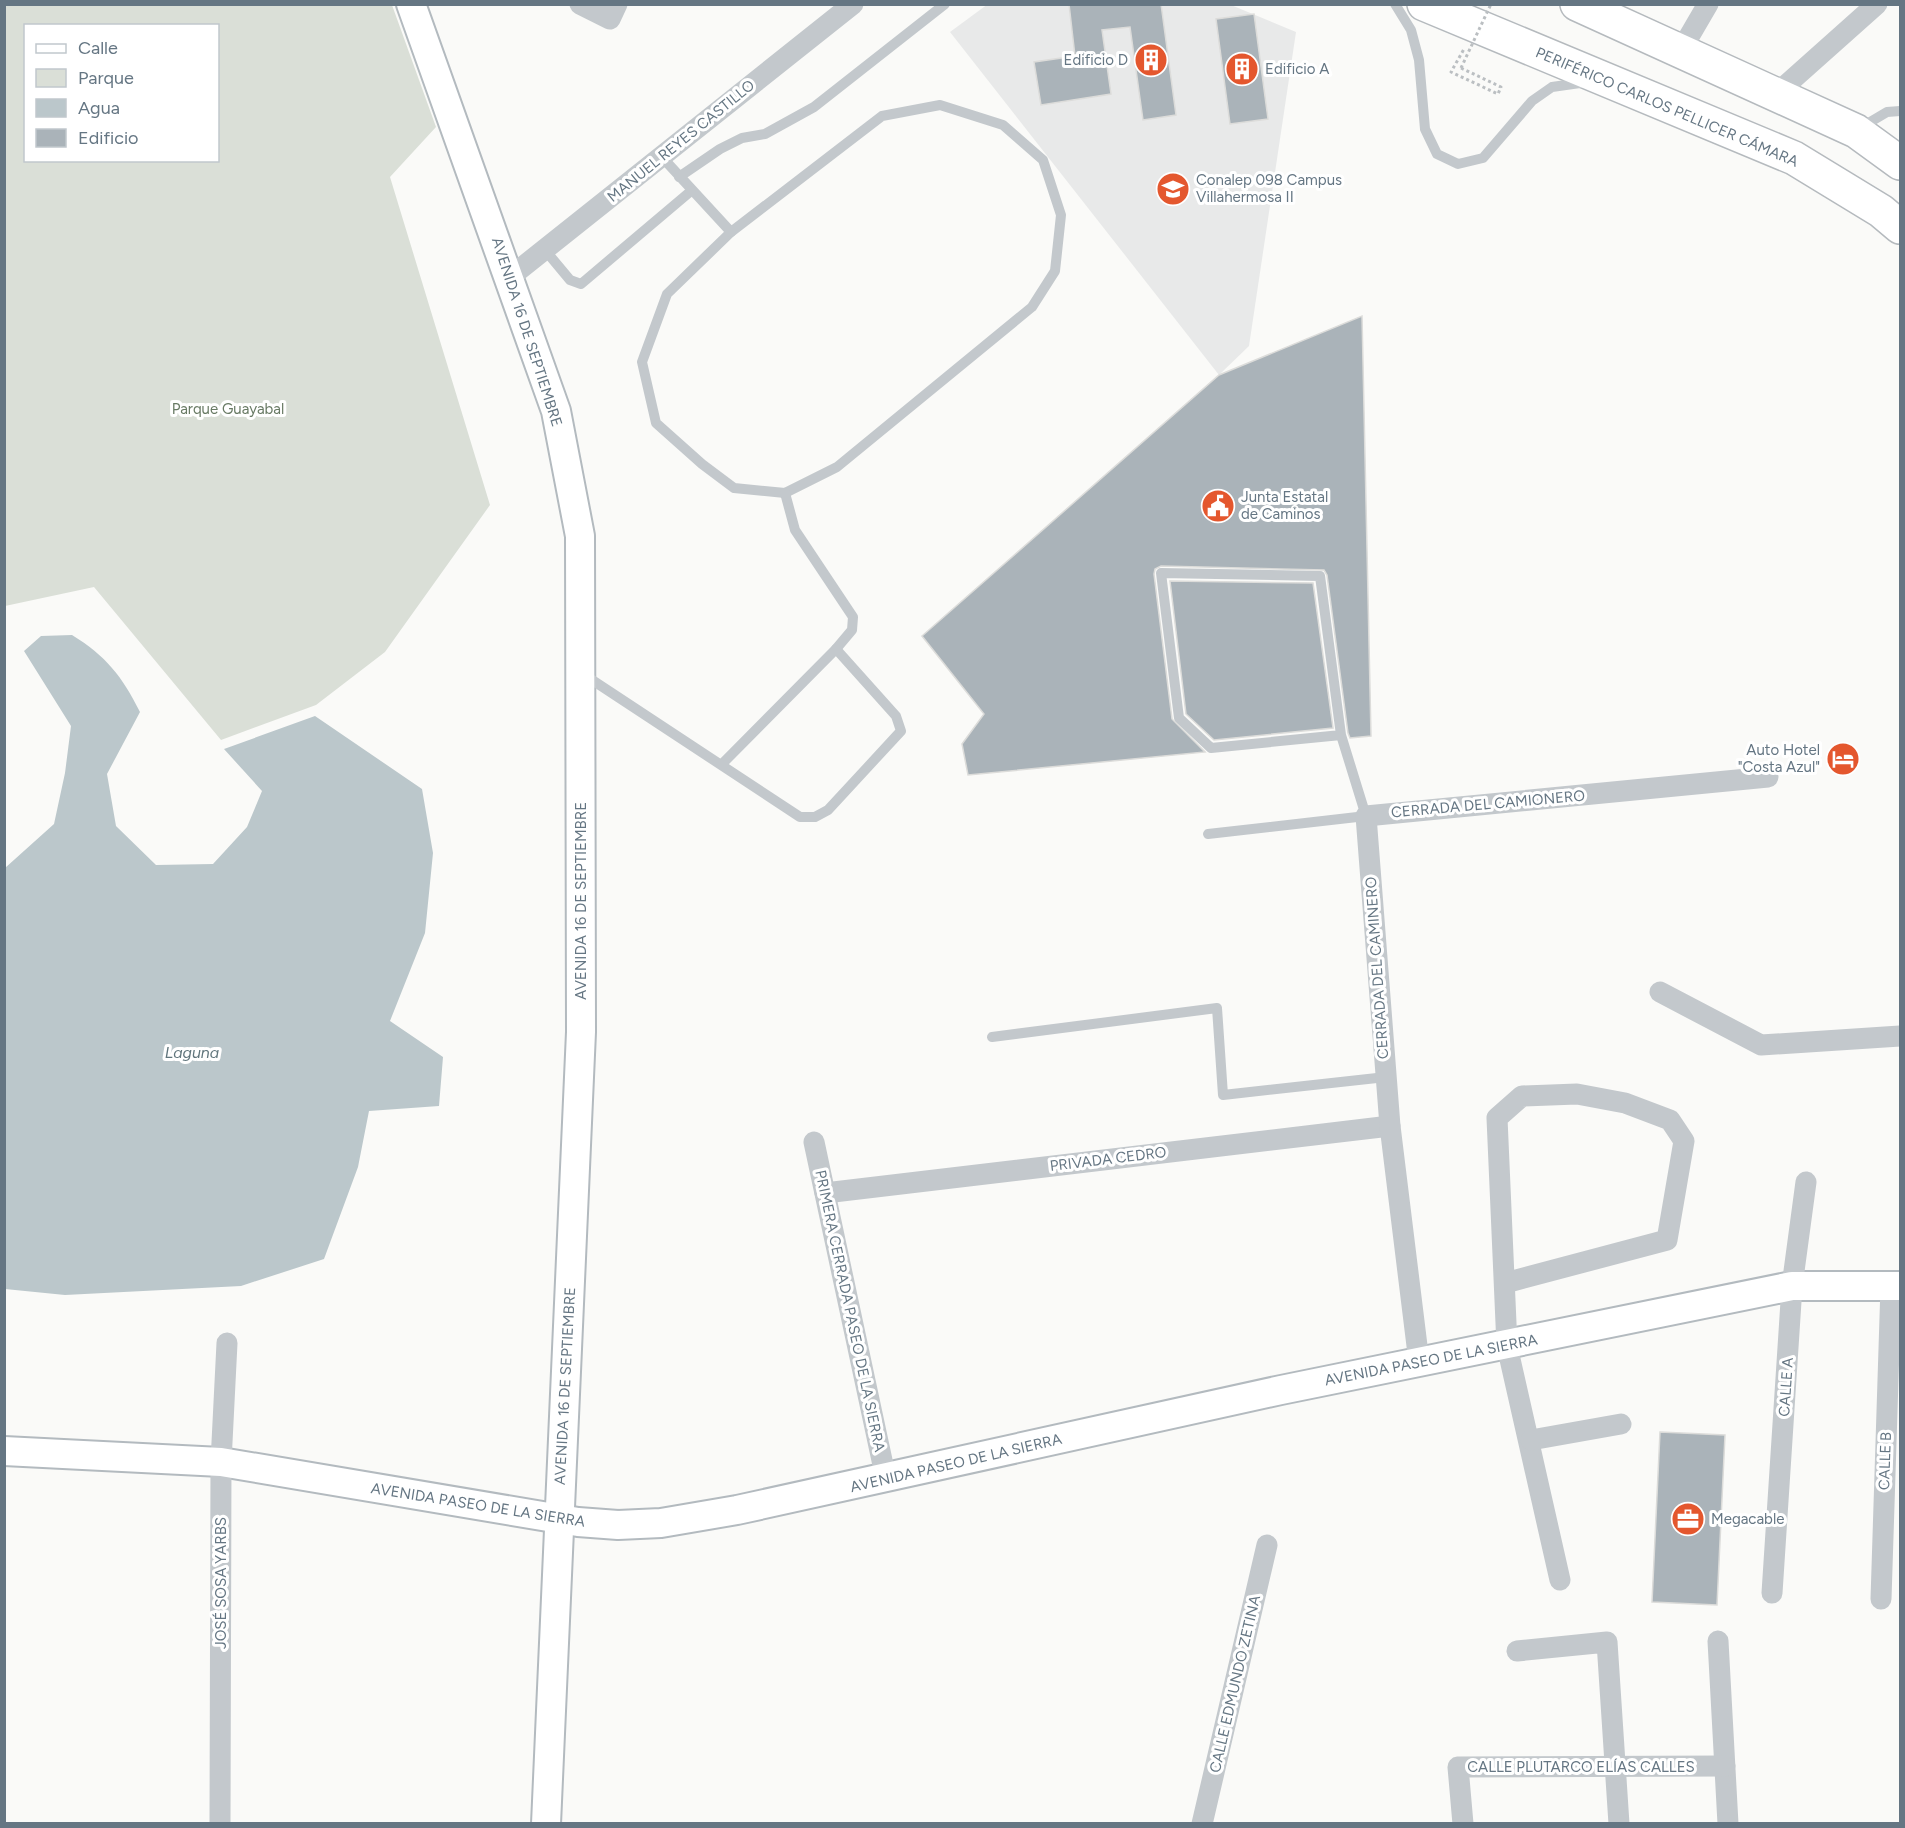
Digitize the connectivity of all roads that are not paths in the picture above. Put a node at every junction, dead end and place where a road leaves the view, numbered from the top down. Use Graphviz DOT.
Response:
graph roads {
  1 [pos="411,4"];
  2 [pos="580,4"];
  3 [pos="617,4"];
  4 [pos="853,4"];
  5 [pos="945,4"];
  6 [pos="1395,4"];
  7 [pos="1424,4"];
  8 [pos="1577,4"];
  9 [pos="1708,4"];
  10 [pos="1877,4"];
  11 [pos="1615,12"];
  12 [pos="1680,52"];
  13 [pos="1605,80"];
  14 [pos="1776,94"];
  15 [pos="1900,111"];
  16 [pos="1856,131"];
  17 [pos="661,156"];
  18 [pos="1900,163"];
  19 [pos="680,177"];
  20 [pos="691,190"];
  21 [pos="1900,227"];
  22 [pos="731,232"];
  23 [pos="545,250"];
  24 [pos="510,277"];
  25 [pos="785,493"];
  26 [pos="836,649"];
  27 [pos="580,672"];
  28 [pos="1341,735"];
  29 [pos="721,765"];
  30 [pos="1768,777"];
  31 [pos="1366,816"];
  32 [pos="1208,834"];
  33 [pos="1660,992"];
  34 [pos="1900,1036"];
  35 [pos="992,1037"];
  36 [pos="1386,1077"];
  37 [pos="1390,1126"];
  38 [pos="814,1142"];
  39 [pos="1806,1182"];
  40 [pos="825,1193"];
  41 [pos="1505,1283"];
  42 [pos="1792,1286"];
  43 [pos="1896,1286"];
  44 [pos="227,1343"];
  45 [pos="1507,1346"];
  46 [pos="1419,1362"];
  47 [pos="1621,1424"];
  48 [pos="1531,1440"];
  49 [pos="4,1451"];
  50 [pos="221,1462"];
  51 [pos="886,1479"];
  52 [pos="559,1518"];
  53 [pos="1267,1545"];
  54 [pos="1560,1580"];
  55 [pos="1772,1593"];
  56 [pos="1881,1599"];
  57 [pos="1718,1641"];
  58 [pos="1517,1651"];
  59 [pos="1617,1765"];
  60 [pos="1725,1766"];
  61 [pos="220,1824"];
  62 [pos="546,1824"];
  63 [pos="1202,1824"];
  64 [pos="1463,1824"];
  65 [pos="1619,1824"];
  66 [pos="1728,1824"];
  1 -- 24 [label="main road, AVENIDA 16 DE SEPTIEMBRE"];
  2 -- 3 [label="street"];
  4 -- 17 [label="street, MANUEL REYES CASTILLO"];
  5 -- 19 [label="lane"];
  6 -- 13 [label="lane"];
  7 -- 13 [label="main road, PERIFÉRICO CARLOS PELLICER CÁMARA"];
  8 -- 11 [label="main road"];
  9 -- 12 [label="street"];
  10 -- 14 [label="street"];
  11 -- 12 [label="main road"];
  12 -- 14 [label="main road"];
  13 -- 21 [label="main road, PERIFÉRICO CARLOS PELLICER CÁMARA"];
  14 -- 16 [label="main road"];
  15 -- 16 [label="lane"];
  16 -- 18 [label="main road"];
  17 -- 19 [label="lane"];
  17 -- 23 [label="street, MANUEL REYES CASTILLO"];
  19 -- 20 [label="lane"];
  20 -- 22 [label="lane"];
  20 -- 23 [label="lane"];
  22 -- 25 [label="lane"];
  22 -- 25 [label="lane"];
  23 -- 24 [label="street, MANUEL REYES CASTILLO"];
  24 -- 27 [label="main road, AVENIDA 16 DE SEPTIEMBRE"];
  25 -- 26 [label="lane"];
  26 -- 29 [label="lane"];
  26 -- 29 [label="lane"];
  27 -- 29 [label="lane"];
  27 -- 52 [label="main road, AVENIDA 16 DE SEPTIEMBRE"];
  28 -- 28 [label="lane, CERRADA DEL CAMINERO"];
  28 -- 31 [label="lane, CERRADA DEL CAMINERO"];
  30 -- 31 [label="street, CERRADA DEL CAMIONERO"];
  31 -- 32 [label="lane, CERRADA DEL CAMIONERO"];
  31 -- 36 [label="street, CERRADA DEL CAMINERO"];
  33 -- 34 [label="street"];
  35 -- 36 [label="lane"];
  36 -- 37 [label="street, CERRADA DEL CAMINERO"];
  37 -- 40 [label="street, PRIVADA CEDRO"];
  37 -- 46 [label="street, CERRADA DEL CAMINERO"];
  38 -- 40 [label="street, PRIMERA CERRADA PASEO DE LA SIERRA"];
  39 -- 42 [label="street, CALLE A"];
  40 -- 51 [label="street, PRIMERA CERRADA PASEO DE LA SIERRA"];
  41 -- 41 [label="street"];
  41 -- 45 [label="street"];
  42 -- 43 [label="main road, AVENIDA PASEO DE LA SIERRA"];
  42 -- 45 [label="main road, AVENIDA PASEO DE LA SIERRA"];
  42 -- 55 [label="street, CALLE A"];
  43 -- 56 [label="street, CALLE B"];
  44 -- 50 [label="street, JOSÉ SOSA YARBS"];
  45 -- 46 [label="main road, AVENIDA PASEO DE LA SIERRA"];
  45 -- 48 [label="street"];
  46 -- 51 [label="main road, AVENIDA PASEO DE LA SIERRA"];
  47 -- 48 [label="street"];
  48 -- 54 [label="street"];
  49 -- 50 [label="main road, AVENIDA PASEO DE LA SIERRA"];
  50 -- 52 [label="main road, AVENIDA PASEO DE LA SIERRA"];
  50 -- 61 [label="street, JOSÉ SOSA YARBS"];
  51 -- 52 [label="main road, AVENIDA PASEO DE LA SIERRA"];
  52 -- 62 [label="main road, AVENIDA 16 DE SEPTIEMBRE"];
  53 -- 63 [label="street, CALLE EDMUNDO ZETINA"];
  57 -- 60 [label="street"];
  58 -- 59 [label="street"];
  59 -- 60 [label="street, CALLE PLUTARCO ELÍAS CALLES"];
  59 -- 64 [label="street, CALLE PLUTARCO ELÍAS CALLES"];
  59 -- 65 [label="street"];
  60 -- 66 [label="street"];
}
